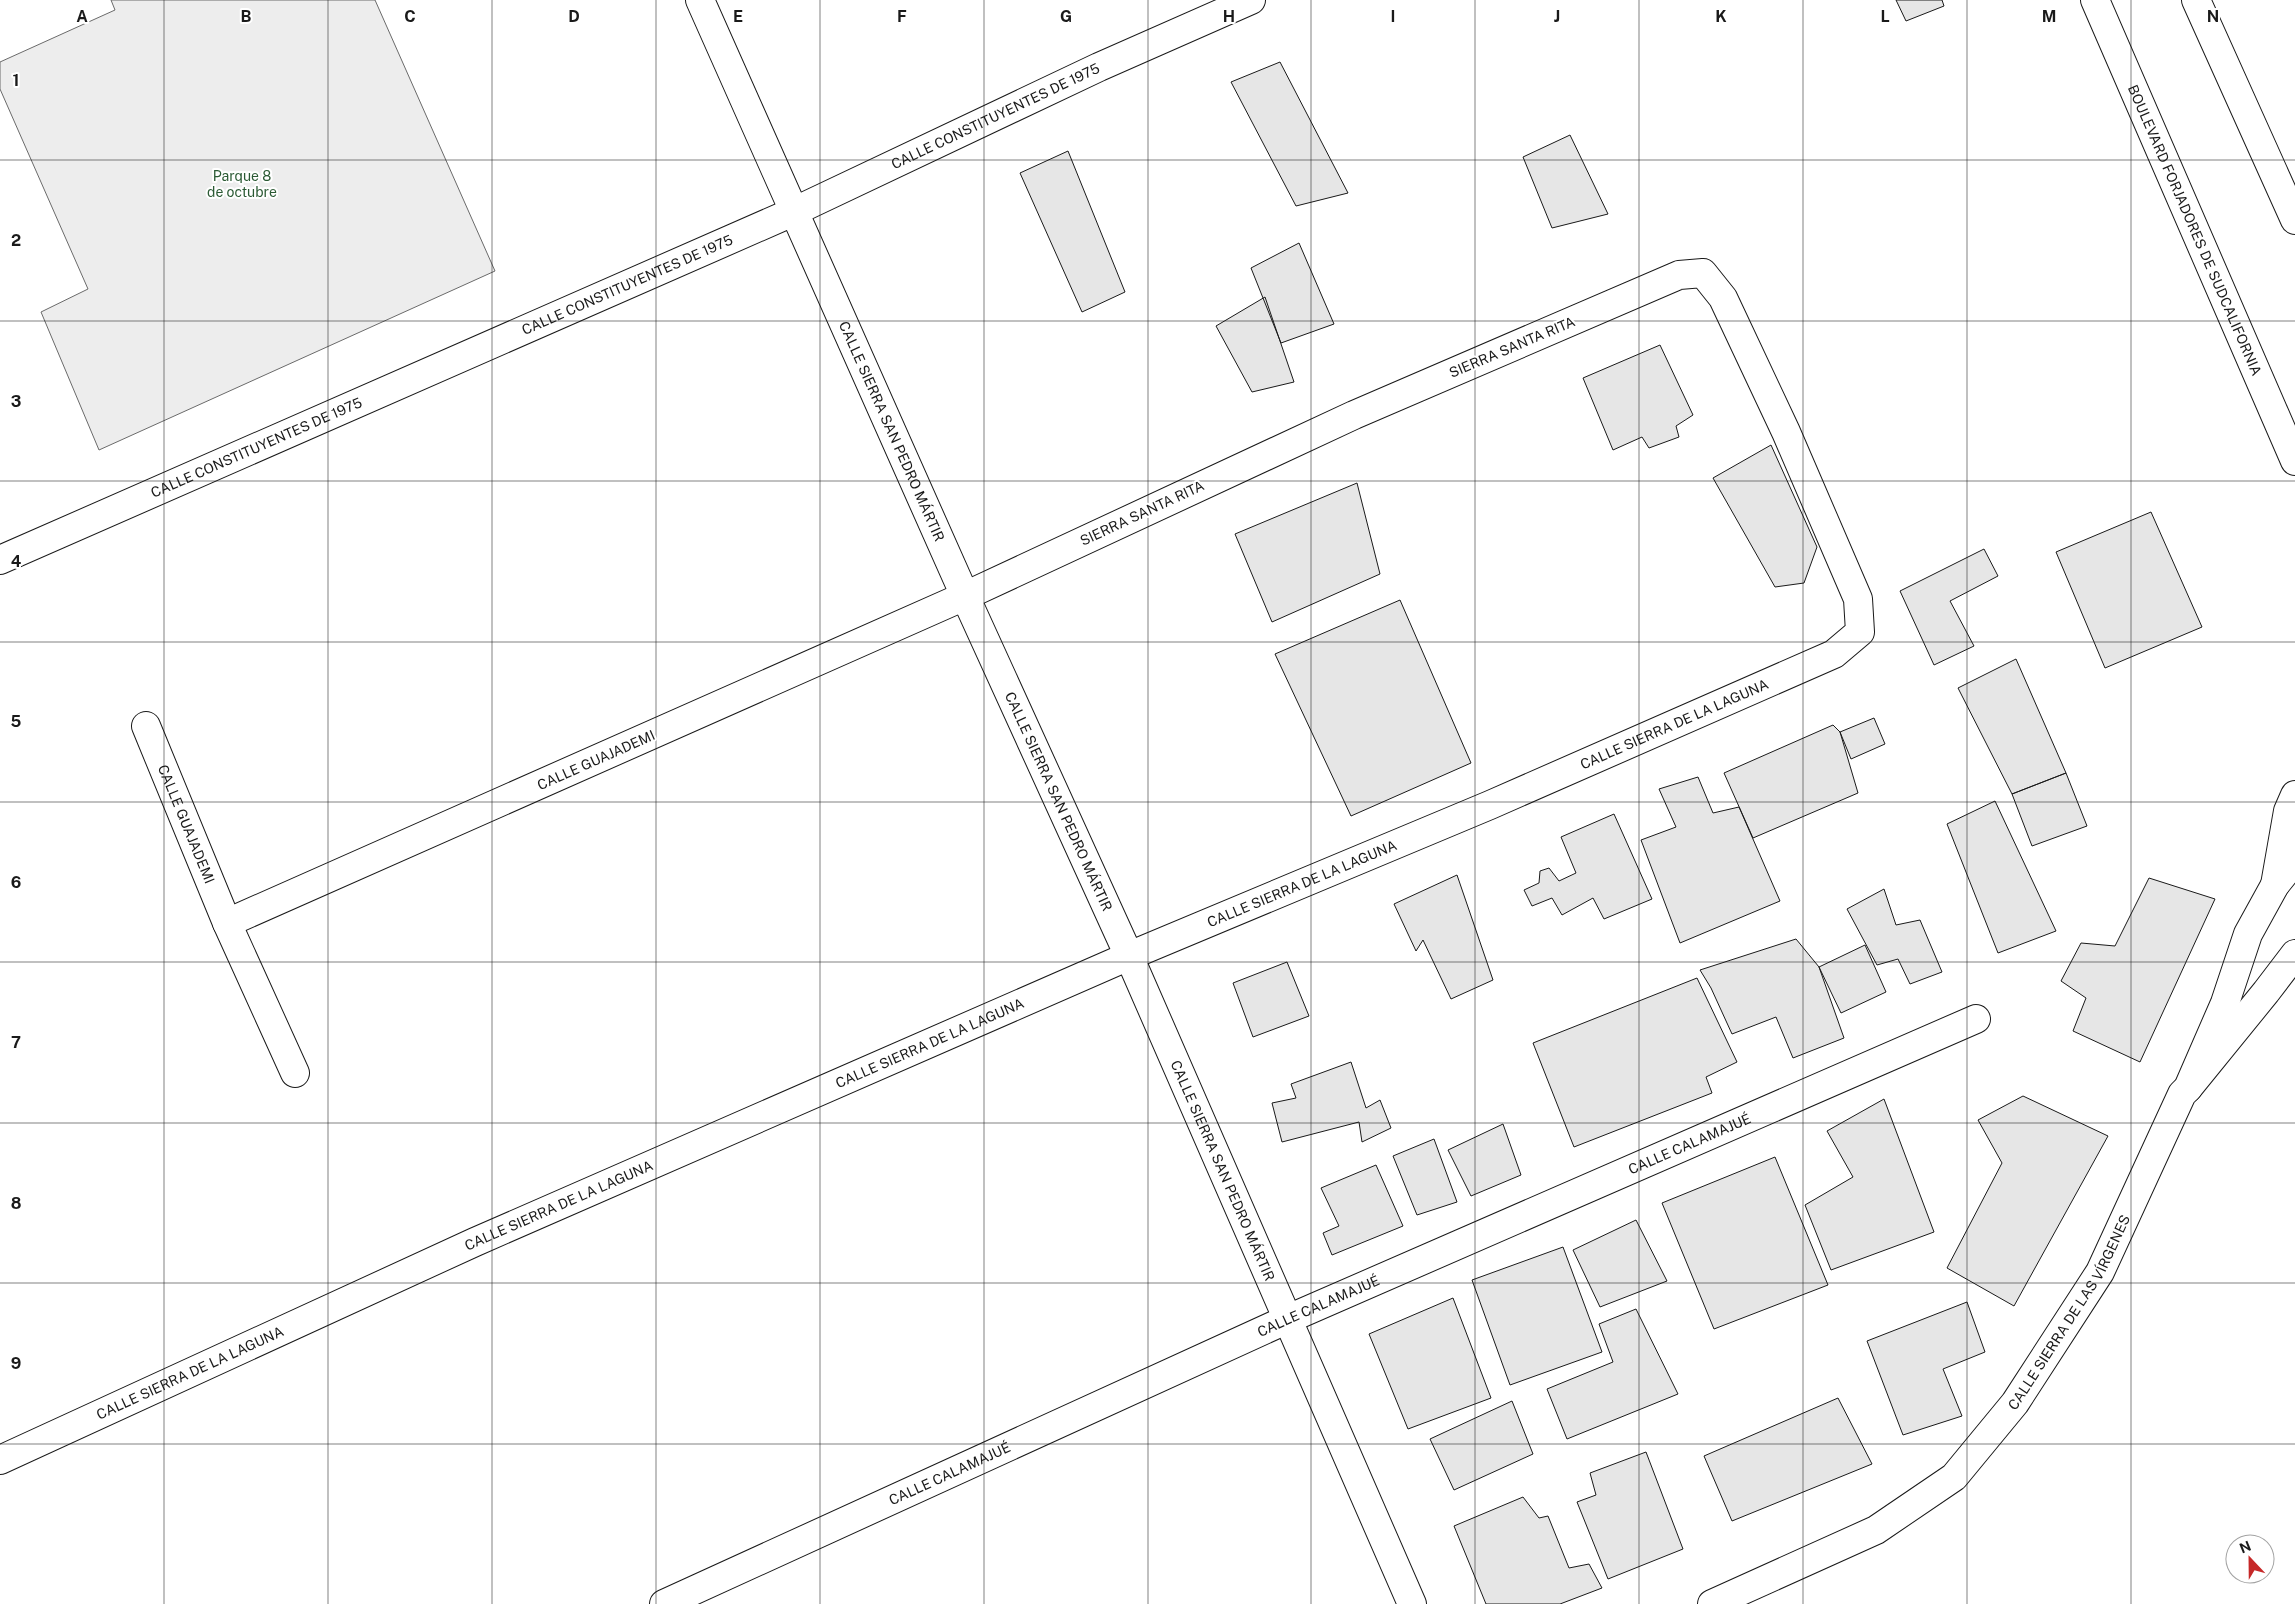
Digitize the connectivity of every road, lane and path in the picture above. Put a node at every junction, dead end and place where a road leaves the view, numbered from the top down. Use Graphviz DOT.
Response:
graph roads {
  1 [pos="700,0"];
  2 [pos="1251,0"];
  3 [pos="2094,0"];
  4 [pos="2196,0"];
  5 [pos="794,212"];
  6 [pos="2295,220"];
  7 [pos="2295,461"];
  8 [pos="0,560"];
  9 [pos="965,596"];
  10 [pos="1860,632"];
  11 [pos="146,726"];
  12 [pos="2295,795"];
  13 [pos="2295,860"];
  14 [pos="2275,885"];
  15 [pos="227,923"];
  16 [pos="2295,954"];
  17 [pos="1129,956"];
  18 [pos="1976,1019"];
  19 [pos="295,1074"];
  20 [pos="2188,1088"];
  21 [pos="1288,1319"];
  22 [pos="0,1460"];
  23 [pos="664,1604"];
  24 [pos="1412,1604"];
  25 [pos="1712,1604"];
  1 -- 5 [label="main road, CALLE SIERRA SAN PEDRO MÁRTIR"];
  2 -- 5 [label="main road, CALLE CONSTITUYENTES DE 1975"];
  3 -- 7 [label="main road, BOULEVARD FORJADORES DE SUDCALIFORNIA"];
  4 -- 6 [label="main road"];
  5 -- 8 [label="main road, CALLE CONSTITUYENTES DE 1975"];
  5 -- 9 [label="main road, CALLE SIERRA SAN PEDRO MÁRTIR"];
  9 -- 10 [label="main road, SIERRA SANTA RITA"];
  9 -- 15 [label="main road, CALLE GUAJADEMI"];
  9 -- 17 [label="main road, CALLE SIERRA SAN PEDRO MÁRTIR"];
  10 -- 17 [label="main road, CALLE SIERRA DE LA LAGUNA"];
  11 -- 15 [label="main road, CALLE GUAJADEMI"];
  12 -- 14 [label="main road"];
  13 -- 14 [label="main road"];
  14 -- 20 [label="main road, CALLE SIERRA DE LAS VÍRGENES"];
  15 -- 19 [label="main road, CALLE GUAJADEMI"];
  16 -- 20 [label="main road"];
  17 -- 21 [label="main road, CALLE SIERRA SAN PEDRO MÁRTIR"];
  17 -- 22 [label="main road, CALLE SIERRA DE LA LAGUNA"];
  18 -- 21 [label="main road, CALLE CALAMAJUÉ"];
  20 -- 25 [label="main road, CALLE SIERRA DE LAS VÍRGENES"];
  21 -- 23 [label="main road, CALLE CALAMAJUÉ"];
  21 -- 24 [label="main road, CALLE SIERRA SAN PEDRO MÁRTIR"];
}
